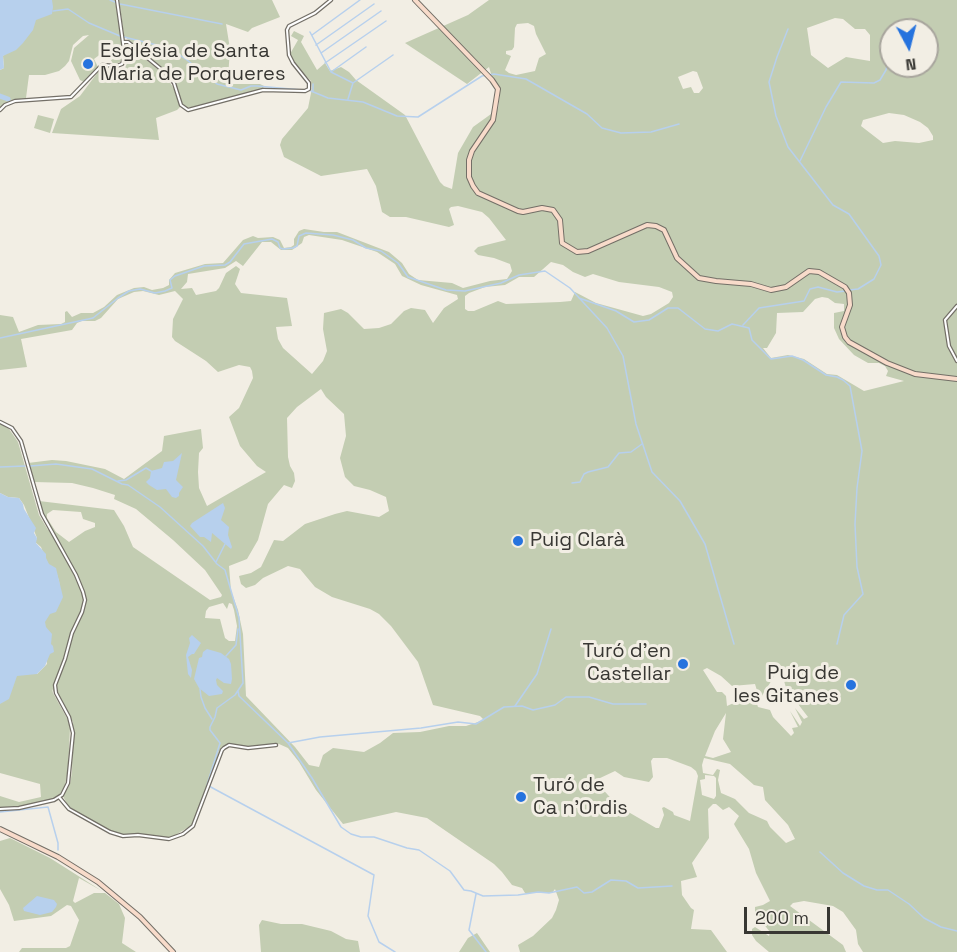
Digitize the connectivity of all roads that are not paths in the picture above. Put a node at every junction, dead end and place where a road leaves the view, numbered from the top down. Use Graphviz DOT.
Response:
graph roads {
  1 [pos="117,0"];
  2 [pos="331,0"];
  3 [pos="415,0"];
  4 [pos="123,42"];
  5 [pos="0,110"];
  6 [pos="957,306"];
  7 [pos="957,361"];
  8 [pos="957,379"];
  9 [pos="0,422"];
  10 [pos="276,745"];
  11 [pos="59,797"];
  12 [pos="0,809"];
  13 [pos="0,829"];
  14 [pos="173,952"];
  1 -- 4 [label="street"];
  2 -- 4 [label="street"];
  3 -- 8 [label="main road"];
  4 -- 5 [label="street"];
  6 -- 7 [label="street"];
  9 -- 11 [label="street"];
  10 -- 11 [label="street"];
  11 -- 12 [label="street"];
  13 -- 14 [label="main road"];
}
